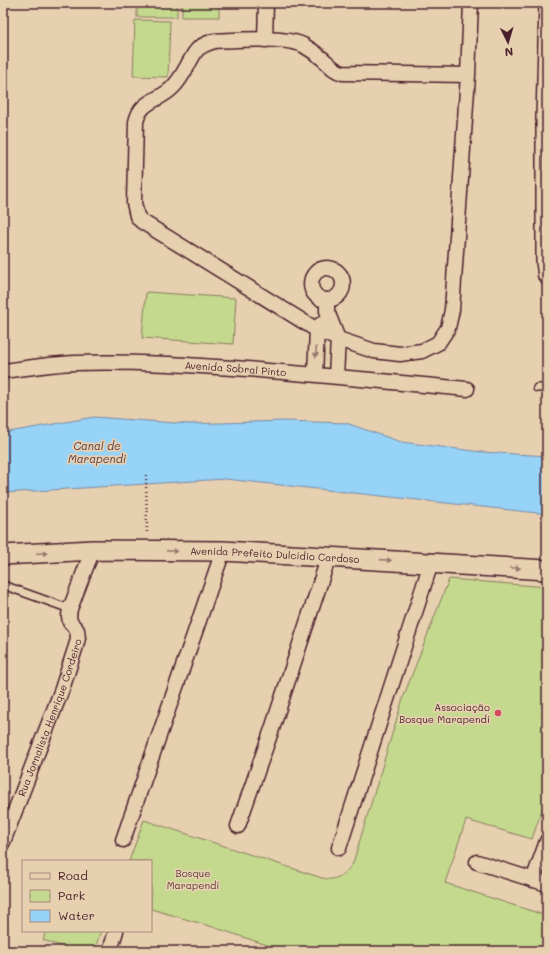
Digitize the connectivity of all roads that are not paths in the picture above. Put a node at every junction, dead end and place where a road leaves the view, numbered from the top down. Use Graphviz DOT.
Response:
graph roads {
  1 [pos="266,3"];
  2 [pos="471,3"];
  3 [pos="543,3"];
  4 [pos="265,40"];
  5 [pos="468,75"];
  6 [pos="547,283"];
  7 [pos="317,330"];
  8 [pos="338,339"];
  9 [pos="3,372"];
  10 [pos="315,374"];
  11 [pos="336,376"];
  12 [pos="537,388"];
  13 [pos="547,388"];
  14 [pos="467,389"];
  15 [pos="93,550"];
  16 [pos="223,551"];
  17 [pos="3,555"];
  18 [pos="329,556"];
  19 [pos="430,563"];
  20 [pos="547,570"];
  21 [pos="3,585"];
  22 [pos="70,609"];
  23 [pos="238,826"];
  24 [pos="123,840"];
  25 [pos="547,841"];
  26 [pos="3,842"];
  27 [pos="339,848"];
  28 [pos="476,862"];
  29 [pos="534,880"];
  30 [pos="547,884"];
  31 [pos="116,932"];
  32 [pos="110,951"];
  1 -- 4 [label="street"];
  2 -- 5 [label="street"];
  3 -- 6 [label="lane"];
  4 -- 5 [label="street"];
  4 -- 7 [label="street"];
  5 -- 8 [label="street"];
  7 -- 8 [label="street"];
  7 -- 8 [label="street"];
  7 -- 10 [label="street, one-way"];
  8 -- 11 [label="street"];
  9 -- 10 [label="street, Avenida Sobral Pinto"];
  10 -- 11 [label="street, Avenida Sobral Pinto"];
  11 -- 14 [label="street, Avenida Sobral Pinto"];
  12 -- 13 [label="lane"];
  15 -- 16 [label="street, Avenida Prefeito Dulcídio Cardoso, one-way"];
  17 -- 15 [label="street, Avenida Prefeito Dulcídio Cardoso, one-way"];
  15 -- 22 [label="street"];
  16 -- 18 [label="street, Avenida Prefeito Dulcídio Cardoso"];
  16 -- 24 [label="street"];
  18 -- 19 [label="street, Avenida Prefeito Dulcídio Cardoso, one-way"];
  18 -- 23 [label="street"];
  19 -- 20 [label="street, Avenida Prefeito Dulcídio Cardoso, one-way"];
  19 -- 27 [label="street"];
  21 -- 22 [label="lane"];
  22 -- 26 [label="street, Rua Jornalista Henrique Cordeiro"];
  25 -- 29 [label="street"];
  28 -- 29 [label="street"];
  29 -- 30 [label="street"];
  31 -- 32 [label="street"];
}
